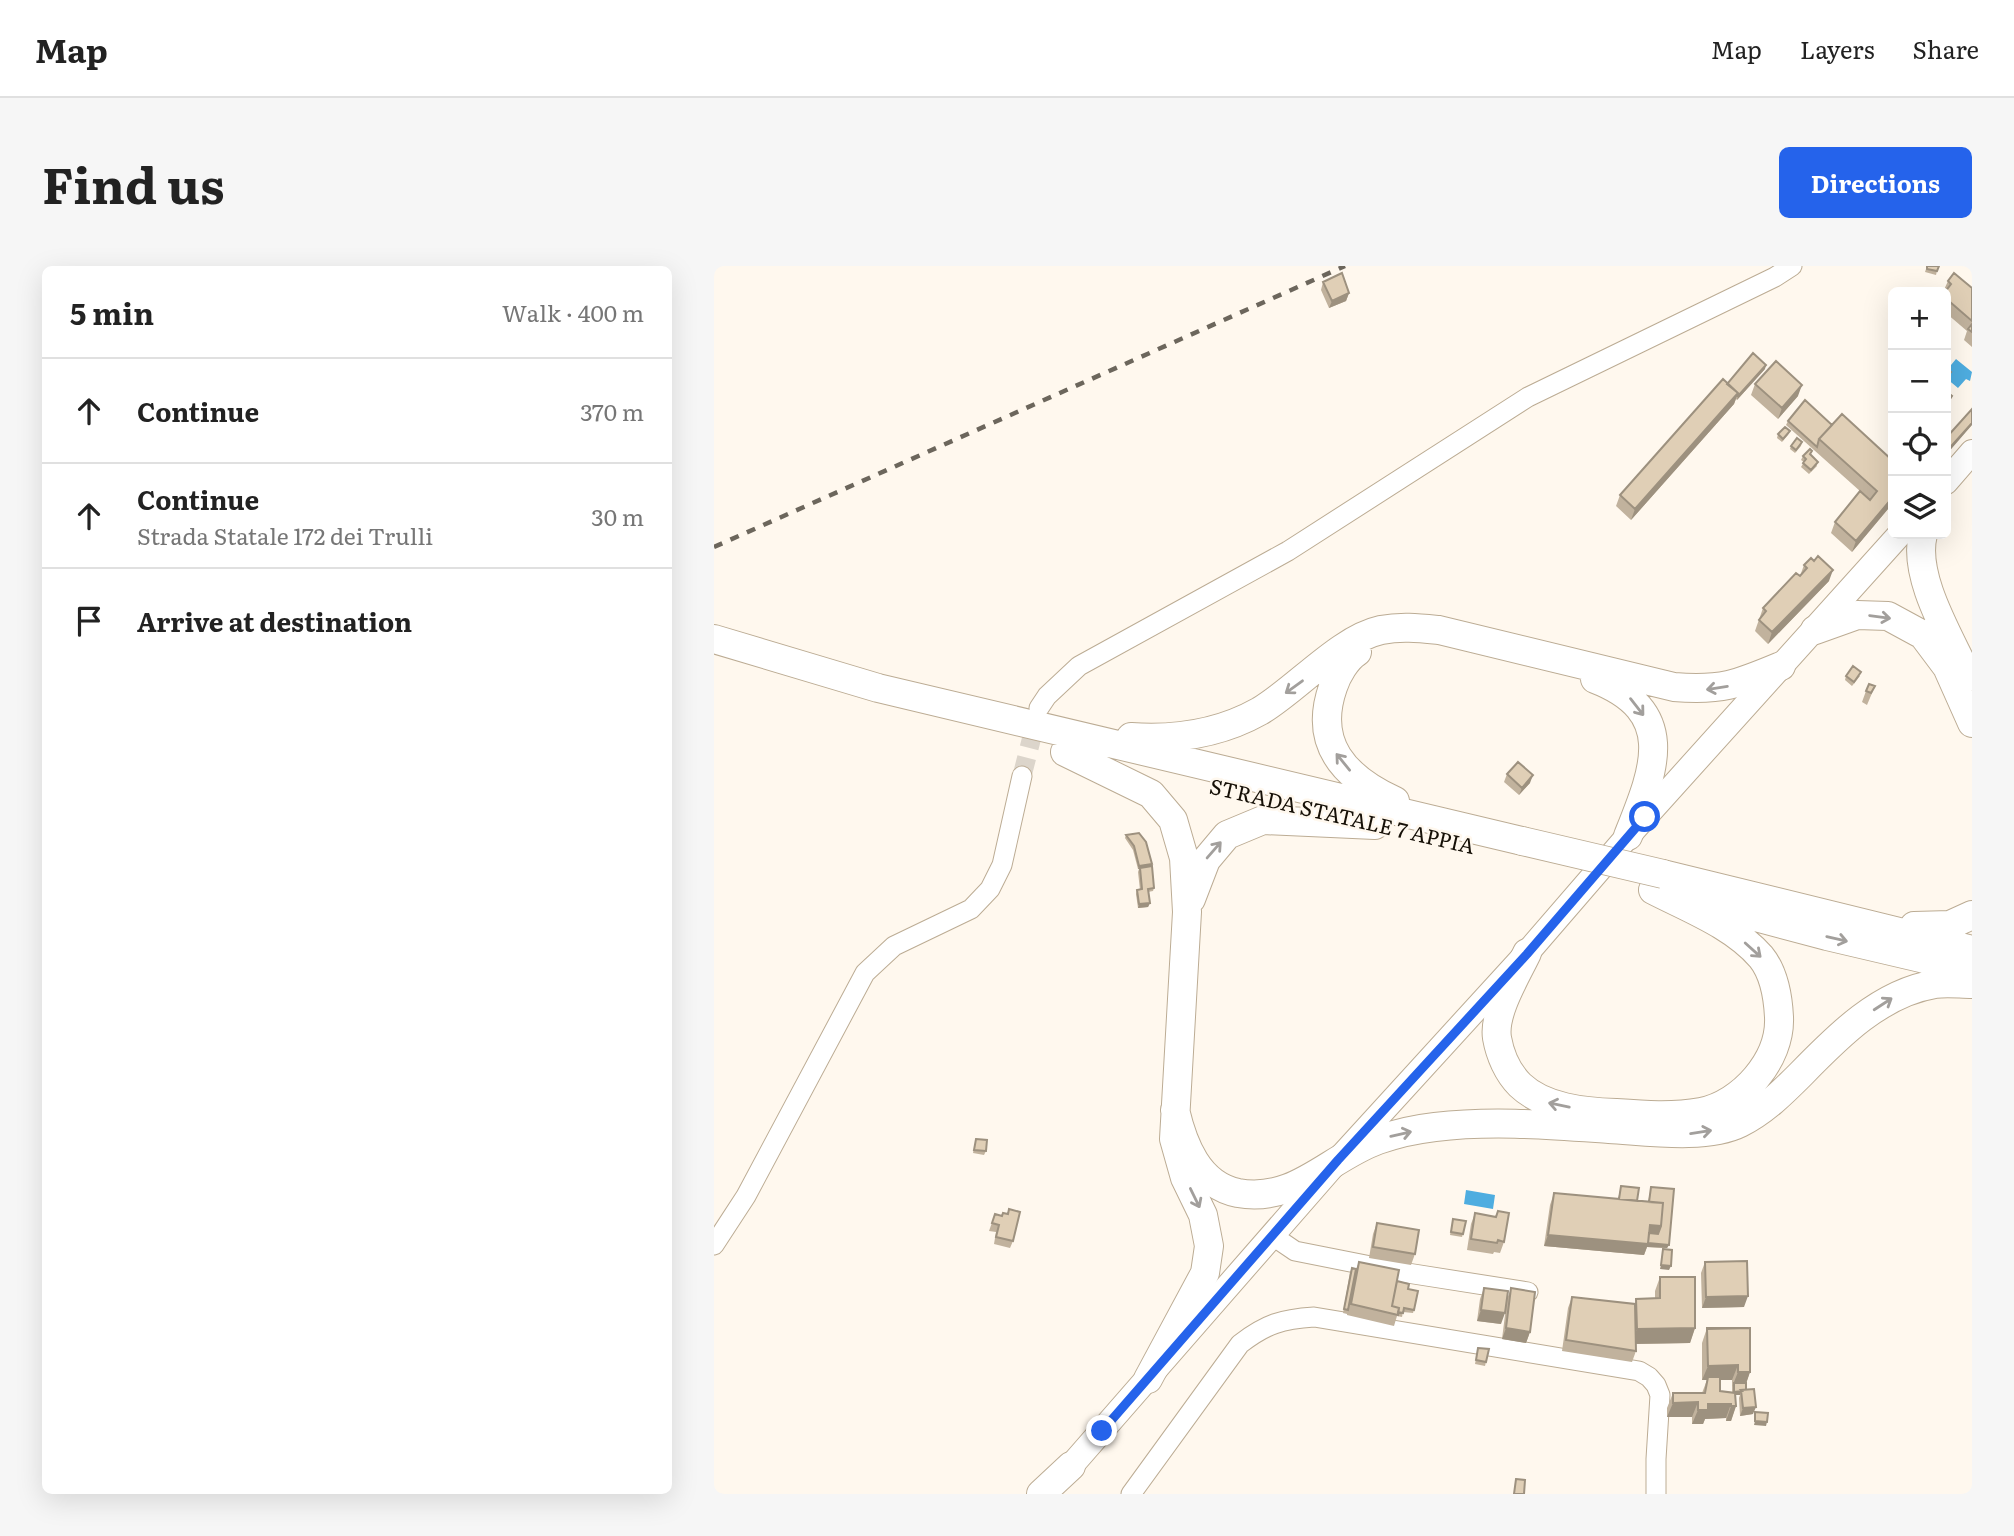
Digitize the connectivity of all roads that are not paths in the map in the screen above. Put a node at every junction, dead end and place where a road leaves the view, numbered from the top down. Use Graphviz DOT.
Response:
graph roads {
  1 [pos="1793,266"];
  2 [pos="1972,452"];
  3 [pos="1951,476"];
  4 [pos="1896,539"];
  5 [pos="1922,539"];
  6 [pos="1815,630"];
  7 [pos="714,639"];
  8 [pos="729,657"];
  9 [pos="1781,666"];
  10 [pos="1972,686"];
  11 [pos="1039,708"];
  12 [pos="1972,723"];
  13 [pos="1067,743"];
  14 [pos="1021,776"];
  15 [pos="1442,822"];
  16 [pos="1375,825"];
  17 [pos="1628,836"];
  18 [pos="1517,849"];
  19 [pos="1658,882"];
  20 [pos="1187,912"];
  21 [pos="1972,915"];
  22 [pos="1876,926"];
  23 [pos="1972,950"];
  24 [pos="1527,954"];
  25 [pos="1972,970"];
  26 [pos="1972,984"];
  27 [pos="1175,1110"];
  28 [pos="1338,1160"];
  29 [pos="1273,1236"];
  30 [pos="714,1245"];
  31 [pos="1528,1292"];
  32 [pos="1148,1379"];
  33 [pos="1071,1466"];
  34 [pos="1041,1494"];
  35 [pos="1047,1494"];
  36 [pos="1131,1494"];
  37 [pos="1656,1494"];
  1 -- 11 [label="street"];
  2 -- 3 [label="main road"];
  4 -- 6 [label="main road"];
  5 -- 10 [label="highway"];
  6 -- 9 [label="main road"];
  6 -- 12 [label="highway, one-way"];
  7 -- 8 [label="highway, STRADA STATALE 7 APPIA"];
  8 -- 13 [label="highway, STRADA STATALE 7 APPIA"];
  9 -- 13 [label="highway, one-way"];
  9 -- 17 [label="main road"];
  13 -- 15 [label="highway, STRADA STATALE 7 APPIA"];
  13 -- 16 [label="highway, STRADA STATALE 7 APPIA"];
  13 -- 20 [label="highway"];
  14 -- 30 [label="street"];
  15 -- 17 [label="highway, one-way"];
  15 -- 18 [label="highway, STRADA STATALE 7 APPIA"];
  16 -- 18 [label="highway, STRADA STATALE 7 APPIA"];
  20 -- 16 [label="highway, one-way"];
  17 -- 24 [label="main road"];
  18 -- 19 [label="highway, STRADA STATALE 7 APPIA, bridge"];
  19 -- 22 [label="highway, STRADA STATALE 7 APPIA"];
  19 -- 24 [label="highway, one-way"];
  19 -- 25 [label="highway, STRADA STATALE 7 APPIA, one-way"];
  20 -- 27 [label="highway"];
  21 -- 22 [label="highway"];
  22 -- 23 [label="highway, STRADA STATALE 7 APPIA"];
  24 -- 28 [label="main road"];
  28 -- 26 [label="highway, one-way"];
  27 -- 28 [label="highway"];
  27 -- 32 [label="highway, one-way"];
  28 -- 29 [label="main road"];
  29 -- 31 [label="street"];
  29 -- 32 [label="main road"];
  32 -- 33 [label="main road"];
  33 -- 34 [label="highway"];
  33 -- 35 [label="highway"];
  36 -- 37 [label="street"];
}
